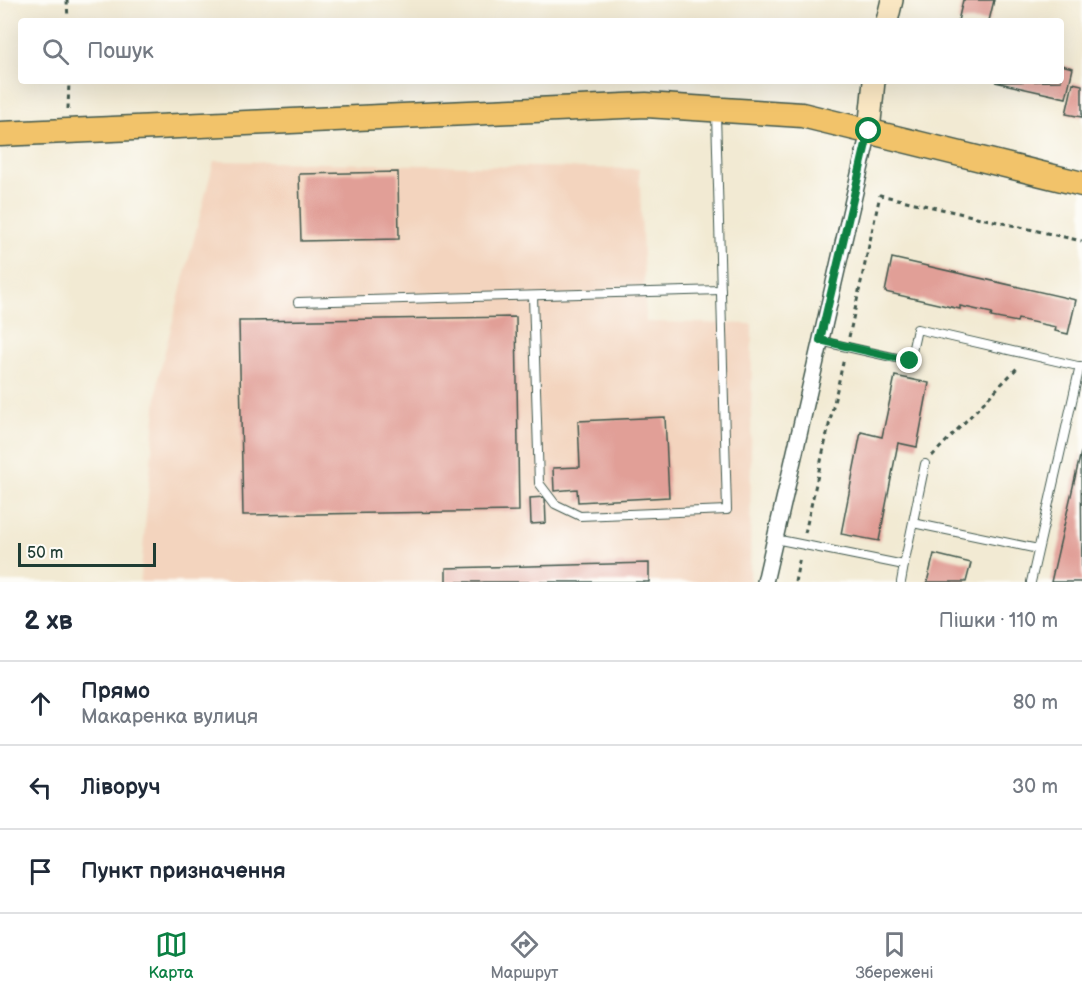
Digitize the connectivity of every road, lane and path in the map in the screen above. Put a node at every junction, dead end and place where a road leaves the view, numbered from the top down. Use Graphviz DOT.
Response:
graph roads {
  1 [pos="67,0"];
  2 [pos="892,0"];
  3 [pos="68,18"];
  4 [pos="888,18"];
  5 [pos="69,84"];
  6 [pos="874,84"];
  7 [pos="716,110"];
  8 [pos="67,131"];
  9 [pos="869,131"];
  10 [pos="0,134"];
  11 [pos="1082,184"];
  12 [pos="1082,241"];
  13 [pos="721,290"];
  14 [pos="533,296"];
  15 [pos="298,302"];
  16 [pos="820,340"];
  17 [pos="847,347"];
  18 [pos="1030,355"];
  19 [pos="1081,366"];
  20 [pos="925,464"];
  21 [pos="913,523"];
  22 [pos="775,538"];
  23 [pos="803,544"];
  24 [pos="1038,549"];
  25 [pos="904,566"];
  26 [pos="765,582"];
  27 [pos="795,582"];
  28 [pos="901,582"];
  29 [pos="1031,582"];
  1 -- 3 [label="path"];
  2 -- 4 [label="street"];
  5 -- 8 [label="path"];
  6 -- 9 [label="street"];
  7 -- 8 [label="main road"];
  7 -- 9 [label="main road"];
  7 -- 13 [label="lane"];
  8 -- 10 [label="main road"];
  9 -- 11 [label="main road"];
  9 -- 16 [label="street"];
  12 -- 17 [label="path"];
  13 -- 14 [label="lane"];
  13 -- 14 [label="lane"];
  14 -- 15 [label="lane"];
  16 -- 17 [label="lane"];
  16 -- 22 [label="street"];
  17 -- 18 [label="lane"];
  17 -- 23 [label="path"];
  18 -- 19 [label="lane"];
  18 -- 20 [label="path"];
  19 -- 24 [label="lane"];
  20 -- 21 [label="lane"];
  21 -- 24 [label="lane"];
  21 -- 25 [label="lane"];
  22 -- 23 [label="lane"];
  22 -- 26 [label="street"];
  23 -- 25 [label="lane"];
  23 -- 27 [label="path"];
  24 -- 29 [label="lane"];
  25 -- 28 [label="lane"];
}
